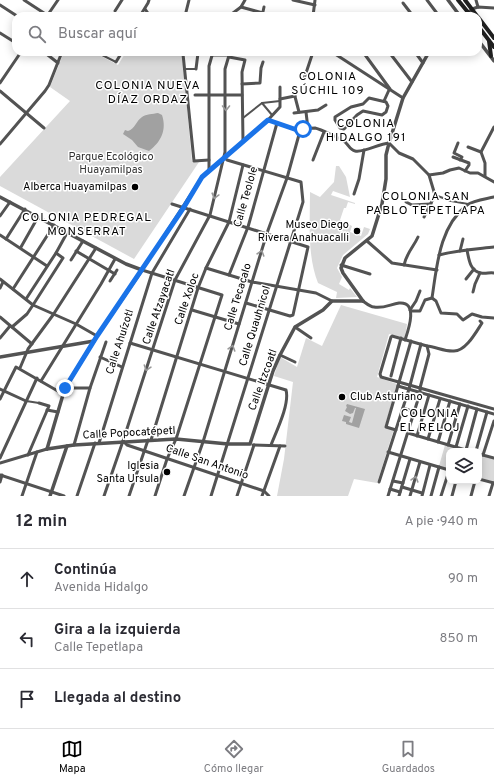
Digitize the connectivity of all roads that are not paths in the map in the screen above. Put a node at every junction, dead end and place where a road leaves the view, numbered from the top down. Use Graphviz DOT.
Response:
graph roads {
  1 [pos="58,0"];
  2 [pos="122,0"];
  3 [pos="189,0"];
  4 [pos="245,0"];
  5 [pos="293,0"];
  6 [pos="315,0"];
  7 [pos="427,0"];
  8 [pos="448,0"];
  9 [pos="458,0"];
  10 [pos="465,0"];
  11 [pos="476,0"];
  12 [pos="26,1"];
  13 [pos="149,1"];
  14 [pos="403,3"];
  15 [pos="0,4"];
  16 [pos="315,5"];
  17 [pos="241,7"];
  18 [pos="264,7"];
  19 [pos="145,8"];
  20 [pos="478,8"];
  21 [pos="494,8"];
  22 [pos="472,9"];
  23 [pos="115,11"];
  24 [pos="12,12"];
  25 [pos="41,12"];
  26 [pos="50,12"];
  27 [pos="142,12"];
  28 [pos="148,12"];
  29 [pos="186,12"];
  30 [pos="234,12"];
  31 [pos="254,12"];
  32 [pos="263,12"];
  33 [pos="314,12"];
  34 [pos="410,12"];
  35 [pos="436,12"];
  36 [pos="458,12"];
  37 [pos="467,12"];
  38 [pos="470,12"];
  39 [pos="475,12"];
  40 [pos="482,22"];
  41 [pos="482,31"];
  42 [pos="0,33"];
  43 [pos="494,38"];
  44 [pos="12,40"];
  45 [pos="489,40"];
  46 [pos="482,45"];
  47 [pos="494,47"];
  48 [pos="18,56"];
  49 [pos="50,56"];
  50 [pos="60,56"];
  51 [pos="104,56"];
  52 [pos="120,56"];
  53 [pos="183,56"];
  54 [pos="198,56"];
  55 [pos="212,56"];
  56 [pos="229,56"];
  57 [pos="232,56"];
  58 [pos="313,56"];
  59 [pos="338,56"];
  60 [pos="366,56"];
  61 [pos="392,56"];
  62 [pos="418,56"];
  63 [pos="427,56"];
  64 [pos="490,56"];
  65 [pos="494,61"];
  66 [pos="58,62"];
  67 [pos="116,62"];
  68 [pos="263,62"];
  69 [pos="423,63"];
  70 [pos="184,69"];
  71 [pos="196,69"];
  72 [pos="380,74"];
  73 [pos="304,79"];
  74 [pos="375,80"];
  75 [pos="412,82"];
  76 [pos="0,83"];
  77 [pos="242,84"];
  78 [pos="280,87"];
  79 [pos="293,89"];
  80 [pos="390,90"];
  81 [pos="0,91"];
  82 [pos="195,95"];
  83 [pos="242,95"];
  84 [pos="209,96"];
  85 [pos="226,96"];
  86 [pos="295,96"];
  87 [pos="403,98"];
  88 [pos="280,100"];
  89 [pos="384,101"];
  90 [pos="262,103"];
  91 [pos="326,105"];
  92 [pos="299,112"];
  93 [pos="306,112"];
  94 [pos="27,113"];
  95 [pos="294,113"];
  96 [pos="272,115"];
  97 [pos="242,119"];
  98 [pos="268,120"];
  99 [pos="277,123"];
  100 [pos="494,127"];
  101 [pos="44,128"];
  102 [pos="308,129"];
  103 [pos="300,131"];
  104 [pos="324,132"];
  105 [pos="242,142"];
  106 [pos="389,143"];
  107 [pos="458,143"];
  108 [pos="0,144"];
  109 [pos="468,147"];
  110 [pos="364,150"];
  111 [pos="481,152"];
  112 [pos="453,156"];
  113 [pos="225,158"];
  114 [pos="209,160"];
  115 [pos="313,160"];
  116 [pos="460,160"];
  117 [pos="243,165"];
  118 [pos="209,171"];
  119 [pos="262,171"];
  120 [pos="465,171"];
  121 [pos="429,174"];
  122 [pos="485,176"];
  123 [pos="287,178"];
  124 [pos="494,181"];
  125 [pos="354,194"];
  126 [pos="435,195"];
  127 [pos="0,197"];
  128 [pos="494,197"];
  129 [pos="10,202"];
  130 [pos="406,202"];
  131 [pos="172,204"];
  132 [pos="431,204"];
  133 [pos="468,204"];
  134 [pos="184,207"];
  135 [pos="24,209"];
  136 [pos="190,209"];
  137 [pos="210,215"];
  138 [pos="0,216"];
  139 [pos="38,217"];
  140 [pos="424,217"];
  141 [pos="229,222"];
  142 [pos="54,225"];
  143 [pos="248,227"];
  144 [pos="68,233"];
  145 [pos="267,233"];
  146 [pos="0,235"];
  147 [pos="418,237"];
  148 [pos="6,239"];
  149 [pos="463,239"];
  150 [pos="291,240"];
  151 [pos="83,241"];
  152 [pos="367,241"];
  153 [pos="21,247"];
  154 [pos="494,247"];
  155 [pos="96,248"];
  156 [pos="467,250"];
  157 [pos="76,251"];
  158 [pos="460,251"];
  159 [pos="56,253"];
  160 [pos="439,255"];
  161 [pos="34,257"];
  162 [pos="89,259"];
  163 [pos="115,259"];
  164 [pos="71,260"];
  165 [pos="341,265"];
  166 [pos="404,265"];
  167 [pos="47,266"];
  168 [pos="206,268"];
  169 [pos="474,269"];
  170 [pos="117,270"];
  171 [pos="142,270"];
  172 [pos="437,270"];
  173 [pos="109,271"];
  174 [pos="152,273"];
  175 [pos="480,273"];
  176 [pos="115,274"];
  177 [pos="370,274"];
  178 [pos="494,274"];
  179 [pos="230,275"];
  180 [pos="0,279"];
  181 [pos="466,279"];
  182 [pos="175,280"];
  183 [pos="110,281"];
  184 [pos="3,282"];
  185 [pos="252,282"];
  186 [pos="276,286"];
  187 [pos="0,288"];
  188 [pos="198,288"];
  189 [pos="13,289"];
  190 [pos="299,290"];
  191 [pos="420,291"];
  192 [pos="473,292"];
  193 [pos="432,298"];
  194 [pos="26,299"];
  195 [pos="332,301"];
  196 [pos="363,301"];
  197 [pos="246,303"];
  198 [pos="33,305"];
  199 [pos="192,310"];
  200 [pos="269,310"];
  201 [pos="411,310"];
  202 [pos="53,315"];
  203 [pos="215,316"];
  204 [pos="0,317"];
  205 [pos="494,318"];
  206 [pos="480,321"];
  207 [pos="76,324"];
  208 [pos="239,324"];
  209 [pos="11,327"];
  210 [pos="295,327"];
  211 [pos="97,336"];
  212 [pos="0,338"];
  213 [pos="311,338"];
  214 [pos="401,338"];
  215 [pos="406,340"];
  216 [pos="94,341"];
  217 [pos="411,341"];
  218 [pos="106,342"];
  219 [pos="130,342"];
  220 [pos="32,344"];
  221 [pos="421,344"];
  222 [pos="427,346"];
  223 [pos="61,347"];
  224 [pos="153,350"];
  225 [pos="27,353"];
  226 [pos="280,355"];
  227 [pos="0,357"];
  228 [pos="100,357"];
  229 [pos="177,357"];
  230 [pos="295,362"];
  231 [pos="201,364"];
  232 [pos="122,367"];
  233 [pos="18,368"];
  234 [pos="224,372"];
  235 [pos="391,376"];
  236 [pos="37,378"];
  237 [pos="248,379"];
  238 [pos="41,381"];
  239 [pos="399,382"];
  240 [pos="409,385"];
  241 [pos="269,386"];
  242 [pos="398,386"];
  243 [pos="65,388"];
  244 [pos="90,388"];
  245 [pos="420,388"];
  246 [pos="0,389"];
  247 [pos="408,390"];
  248 [pos="4,391"];
  249 [pos="420,393"];
  250 [pos="63,394"];
  251 [pos="429,395"];
  252 [pos="440,398"];
  253 [pos="456,398"];
  254 [pos="0,399"];
  255 [pos="26,401"];
  256 [pos="450,401"];
  257 [pos="39,403"];
  258 [pos="455,403"];
  259 [pos="460,404"];
  260 [pos="468,406"];
  261 [pos="403,408"];
  262 [pos="477,409"];
  263 [pos="494,409"];
  264 [pos="47,410"];
  265 [pos="58,412"];
  266 [pos="414,412"];
  267 [pos="487,412"];
  268 [pos="493,414"];
  269 [pos="494,421"];
  270 [pos="396,430"];
  271 [pos="408,433"];
  272 [pos="417,436"];
  273 [pos="176,439"];
  274 [pos="428,439"];
  275 [pos="150,440"];
  276 [pos="123,441"];
  277 [pos="202,442"];
  278 [pos="438,442"];
  279 [pos="97,443"];
  280 [pos="228,444"];
  281 [pos="250,444"];
  282 [pos="74,445"];
  283 [pos="254,445"];
  284 [pos="448,445"];
  285 [pos="67,446"];
  286 [pos="271,446"];
  287 [pos="280,446"];
  288 [pos="285,446"];
  289 [pos="456,447"];
  290 [pos="468,448"];
  291 [pos="477,448"];
  292 [pos="46,449"];
  293 [pos="145,450"];
  294 [pos="37,452"];
  295 [pos="388,452"];
  296 [pos="482,452"];
  297 [pos="28,455"];
  298 [pos="482,455"];
  299 [pos="401,456"];
  300 [pos="0,458"];
  301 [pos="494,458"];
  302 [pos="168,459"];
  303 [pos="410,459"];
  304 [pos="0,462"];
  305 [pos="420,462"];
  306 [pos="430,465"];
  307 [pos="439,467"];
  308 [pos="193,468"];
  309 [pos="446,469"];
  310 [pos="1,475"];
  311 [pos="218,476"];
  312 [pos="393,480"];
  313 [pos="446,480"];
  314 [pos="482,480"];
  315 [pos="0,482"];
  316 [pos="379,482"];
  317 [pos="26,483"];
  318 [pos="241,483"];
  319 [pos="493,483"];
  320 [pos="455,484"];
  321 [pos="474,484"];
  322 [pos="402,485"];
  323 [pos="390,489"];
  324 [pos="412,490"];
  325 [pos="264,492"];
  326 [pos="51,494"];
  327 [pos="400,494"];
  328 [pos="422,495"];
  329 [pos="22,496"];
  330 [pos="64,496"];
  331 [pos="77,496"];
  332 [pos="104,496"];
  333 [pos="129,496"];
  334 [pos="155,496"];
  335 [pos="184,496"];
  336 [pos="211,496"];
  337 [pos="237,496"];
  338 [pos="262,496"];
  339 [pos="269,496"];
  340 [pos="388,496"];
  341 [pos="410,496"];
  342 [pos="431,496"];
  343 [pos="441,496"];
  344 [pos="452,496"];
  345 [pos="471,496"];
  346 [pos="489,496"];
  1 -- 26 [label="street"];
  2 -- 23 [label="street"];
  3 -- 29 [label="street"];
  4 -- 17 [label="street"];
  5 -- 16 [label="street"];
  6 -- 16 [label="street"];
  7 -- 35 [label="street"];
  8 -- 36 [label="street"];
  9 -- 37 [label="main road"];
  10 -- 22 [label="main road"];
  11 -- 20 [label="street"];
  12 -- 25 [label="street"];
  13 -- 19 [label="street"];
  14 -- 34 [label="street"];
  15 -- 24 [label="street"];
  16 -- 33 [label="street"];
  17 -- 30 [label="street"];
  17 -- 31 [label="street"];
  18 -- 32 [label="street"];
  19 -- 27 [label="street"];
  19 -- 28 [label="street"];
  20 -- 21 [label="street"];
  20 -- 22 [label="street"];
  22 -- 38 [label="street"];
  22 -- 39 [label="main road"];
  40 -- 43 [label="main road"];
  41 -- 45 [label="main road"];
  42 -- 44 [label="street"];
  45 -- 47 [label="main road"];
  45 -- 64 [label="main road"];
  46 -- 64 [label="street"];
  48 -- 76 [label="street"];
  49 -- 66 [label="street"];
  50 -- 66 [label="street"];
  51 -- 67 [label="street"];
  52 -- 67 [label="street"];
  53 -- 70 [label="street"];
  54 -- 71 [label="street"];
  55 -- 84 [label="street"];
  56 -- 85 [label="street, Calle Atzayacatl"];
  57 -- 77 [label="street"];
  58 -- 73 [label="street"];
  59 -- 74 [label="street"];
  60 -- 72 [label="street"];
  61 -- 75 [label="street"];
  62 -- 69 [label="street"];
  63 -- 69 [label="street"];
  64 -- 65 [label="street"];
  66 -- 94 [label="street"];
  68 -- 77 [label="street"];
  69 -- 75 [label="street"];
  70 -- 71 [label="street"];
  70 -- 114 [label="street"];
  72 -- 74 [label="street"];
  72 -- 80 [label="street"];
  74 -- 80 [label="street"];
  75 -- 87 [label="street"];
  77 -- 83 [label="street"];
  78 -- 88 [label="street"];
  79 -- 86 [label="street"];
  80 -- 87 [label="street"];
  80 -- 89 [label="street"];
  81 -- 94 [label="street"];
  82 -- 84 [label="street"];
  83 -- 85 [label="street"];
  83 -- 97 [label="street"];
  84 -- 85 [label="street"];
  84 -- 114 [label="street"];
  85 -- 113 [label="street, Calle Atzayacatl, one-way"];
  86 -- 88 [label="street"];
  86 -- 92 [label="street"];
  87 -- 106 [label="street"];
  88 -- 90 [label="street"];
  88 -- 96 [label="street"];
  89 -- 89 [label="street"];
  90 -- 96 [label="street"];
  90 -- 97 [label="street"];
  91 -- 93 [label="street"];
  92 -- 93 [label="street"];
  92 -- 95 [label="street"];
  93 -- 102 [label="street"];
  94 -- 101 [label="street"];
  94 -- 108 [label="street"];
  96 -- 98 [label="street"];
  97 -- 105 [label="street"];
  98 -- 99 [label="street"];
  98 -- 105 [label="street"];
  99 -- 103 [label="street"];
  99 -- 119 [label="street, Calle Teolole"];
  100 -- 111 [label="street"];
  102 -- 103 [label="street"];
  102 -- 104 [label="street"];
  103 -- 123 [label="street, Calle Tecacalo"];
  104 -- 110 [label="street"];
  104 -- 115 [label="street"];
  105 -- 113 [label="street"];
  106 -- 110 [label="street"];
  106 -- 121 [label="street"];
  106 -- 152 [label="street"];
  107 -- 116 [label="street"];
  109 -- 111 [label="street"];
  110 -- 125 [label="street"];
  111 -- 122 [label="street"];
  112 -- 116 [label="street"];
  113 -- 117 [label="street"];
  113 -- 118 [label="street"];
  113 -- 137 [label="street, Calle Atzayacatl, one-way"];
  114 -- 118 [label="street"];
  116 -- 120 [label="street"];
  117 -- 119 [label="street"];
  117 -- 141 [label="street, Calle Xoloc"];
  118 -- 134 [label="street"];
  119 -- 123 [label="street"];
  119 -- 143 [label="street, Calle Teolole"];
  120 -- 121 [label="street"];
  120 -- 122 [label="street"];
  121 -- 126 [label="street"];
  122 -- 124 [label="street"];
  123 -- 145 [label="street, Calle Tecacalo"];
  123 -- 150 [label="street, Calle Quauhnicol"];
  126 -- 132 [label="street"];
  126 -- 133 [label="street"];
  127 -- 129 [label="street"];
  128 -- 133 [label="street"];
  129 -- 135 [label="street"];
  129 -- 138 [label="street"];
  130 -- 132 [label="street"];
  131 -- 134 [label="street"];
  132 -- 140 [label="street"];
  133 -- 160 [label="street"];
  134 -- 136 [label="street"];
  134 -- 171 [label="street"];
  135 -- 139 [label="street"];
  135 -- 148 [label="street"];
  136 -- 137 [label="street"];
  136 -- 174 [label="street, Calle Ahuízotl"];
  137 -- 141 [label="street"];
  137 -- 182 [label="street, Calle Atzayacatl"];
  139 -- 142 [label="street"];
  139 -- 153 [label="street"];
  141 -- 143 [label="street"];
  141 -- 168 [label="street, Calle Xoloc"];
  142 -- 144 [label="street"];
  142 -- 161 [label="street"];
  143 -- 145 [label="street"];
  143 -- 179 [label="street, Calle Teolole"];
  144 -- 151 [label="street"];
  144 -- 159 [label="street"];
  145 -- 150 [label="street"];
  185 -- 145 [label="street, Calle Tecacalo, one-way"];
  146 -- 148 [label="street"];
  147 -- 166 [label="street"];
  148 -- 161 [label="street"];
  149 -- 158 [label="street"];
  150 -- 186 [label="street, Calle Quauhnicol"];
  150 -- 190 [label="street"];
  151 -- 155 [label="street"];
  151 -- 157 [label="street"];
  152 -- 165 [label="street"];
  152 -- 166 [label="street"];
  154 -- 156 [label="street"];
  155 -- 162 [label="street"];
  155 -- 163 [label="street"];
  156 -- 158 [label="street"];
  156 -- 169 [label="street"];
  157 -- 162 [label="street"];
  157 -- 164 [label="street"];
  158 -- 160 [label="street"];
  159 -- 167 [label="street"];
  159 -- 198 [label="street"];
  160 -- 172 [label="street"];
  161 -- 167 [label="street"];
  161 -- 189 [label="street"];
  162 -- 173 [label="street"];
  162 -- 202 [label="street"];
  163 -- 171 [label="street"];
  163 -- 173 [label="street"];
  165 -- 177 [label="street"];
  165 -- 196 [label="street"];
  166 -- 172 [label="street"];
  167 -- 194 [label="street"];
  168 -- 179 [label="street"];
  168 -- 188 [label="street, Calle Xoloc"];
  169 -- 175 [label="street"];
  169 -- 181 [label="street"];
  170 -- 176 [label="street"];
  171 -- 174 [label="street"];
  171 -- 211 [label="street"];
  172 -- 193 [label="street"];
  173 -- 176 [label="street"];
  173 -- 207 [label="street"];
  174 -- 182 [label="street"];
  174 -- 219 [label="street, Calle Ahuízotl"];
  175 -- 178 [label="street"];
  175 -- 192 [label="street"];
  176 -- 183 [label="street"];
  179 -- 185 [label="street"];
  180 -- 184 [label="street"];
  182 -- 188 [label="street"];
  182 -- 224 [label="street, Calle Atzayacatl"];
  184 -- 187 [label="street"];
  184 -- 189 [label="street"];
  185 -- 186 [label="street"];
  185 -- 197 [label="street, Calle Tecacalo"];
  186 -- 190 [label="street"];
  186 -- 200 [label="street, Calle Quauhnicol"];
  188 -- 199 [label="street, Calle Xoloc"];
  188 -- 203 [label="street"];
  189 -- 194 [label="street"];
  190 -- 195 [label="street"];
  190 -- 200 [label="street"];
  191 -- 201 [label="street"];
  193 -- 201 [label="street"];
  193 -- 205 [label="street"];
  194 -- 198 [label="street"];
  195 -- 196 [label="street"];
  195 -- 210 [label="street"];
  196 -- 201 [label="street"];
  197 -- 200 [label="street"];
  197 -- 208 [label="street, Calle Tecacalo"];
  198 -- 202 [label="street"];
  198 -- 209 [label="street"];
  199 -- 203 [label="street"];
  199 -- 229 [label="street, Calle Xoloc"];
  200 -- 237 [label="street, Calle Quauhnicol"];
  201 -- 215 [label="street"];
  202 -- 207 [label="street"];
  202 -- 220 [label="street"];
  203 -- 208 [label="street"];
  203 -- 231 [label="street"];
  204 -- 209 [label="street"];
  206 -- 222 [label="street"];
  207 -- 211 [label="street"];
  207 -- 223 [label="street"];
  234 -- 208 [label="street, Calle Tecacalo, one-way"];
  209 -- 212 [label="street"];
  209 -- 220 [label="street"];
  210 -- 213 [label="street"];
  210 -- 226 [label="street, Calle Itzcoatl"];
  211 -- 216 [label="street"];
  214 -- 215 [label="street"];
  214 -- 235 [label="street"];
  214 -- 239 [label="street"];
  215 -- 217 [label="street"];
  216 -- 223 [label="street"];
  216 -- 243 [label="street"];
  217 -- 221 [label="street"];
  217 -- 239 [label="street"];
  218 -- 228 [label="street"];
  219 -- 224 [label="street"];
  219 -- 232 [label="street, Calle Ahuízotl"];
  220 -- 225 [label="street"];
  221 -- 222 [label="street"];
  221 -- 240 [label="street"];
  222 -- 245 [label="street"];
  223 -- 225 [label="street"];
  223 -- 238 [label="street"];
  224 -- 229 [label="street"];
  224 -- 276 [label="street, Calle Atzayacatl, one-way"];
  225 -- 227 [label="street"];
  225 -- 233 [label="street"];
  226 -- 230 [label="street"];
  226 -- 241 [label="street, Calle Itzcoatl"];
  228 -- 232 [label="street"];
  228 -- 244 [label="street"];
  229 -- 231 [label="street"];
  229 -- 275 [label="street, Calle Xoloc"];
  231 -- 234 [label="street"];
  231 -- 273 [label="street"];
  232 -- 279 [label="street, Calle Ahuízotl"];
  233 -- 236 [label="street"];
  233 -- 248 [label="street"];
  234 -- 237 [label="street"];
  234 -- 277 [label="street, Calle Tecacalo"];
  236 -- 238 [label="street"];
  236 -- 255 [label="street"];
  237 -- 241 [label="street"];
  237 -- 280 [label="street, Calle Quauhnicol"];
  238 -- 250 [label="street"];
  239 -- 240 [label="street"];
  239 -- 242 [label="street"];
  240 -- 245 [label="street"];
  240 -- 247 [label="street"];
  241 -- 281 [label="street, Calle Itzcoatl"];
  241 -- 286 [label="street"];
  242 -- 247 [label="street"];
  242 -- 270 [label="street"];
  243 -- 244 [label="street"];
  243 -- 250 [label="street"];
  244 -- 282 [label="street"];
  245 -- 249 [label="street"];
  245 -- 253 [label="street"];
  246 -- 248 [label="street"];
  247 -- 249 [label="street"];
  247 -- 261 [label="street"];
  248 -- 254 [label="street"];
  248 -- 255 [label="street"];
  249 -- 251 [label="street"];
  249 -- 266 [label="street"];
  250 -- 265 [label="street"];
  251 -- 252 [label="street"];
  251 -- 272 [label="street"];
  252 -- 256 [label="street"];
  252 -- 274 [label="street"];
  253 -- 258 [label="street"];
  253 -- 263 [label="street"];
  255 -- 257 [label="street"];
  255 -- 300 [label="street"];
  256 -- 258 [label="street"];
  256 -- 278 [label="street"];
  257 -- 264 [label="street"];
  258 -- 259 [label="street"];
  259 -- 260 [label="street"];
  259 -- 284 [label="street"];
  260 -- 262 [label="street"];
  260 -- 289 [label="street"];
  261 -- 266 [label="street"];
  261 -- 270 [label="street"];
  262 -- 267 [label="street"];
  262 -- 290 [label="street"];
  263 -- 268 [label="street"];
  264 -- 265 [label="street"];
  264 -- 297 [label="street"];
  265 -- 292 [label="street"];
  266 -- 271 [label="street"];
  267 -- 268 [label="street"];
  267 -- 291 [label="street"];
  269 -- 296 [label="street"];
  270 -- 295 [label="street"];
  271 -- 272 [label="street"];
  271 -- 299 [label="street"];
  272 -- 274 [label="street"];
  273 -- 275 [label="street, Calle Popocatépetl"];
  273 -- 277 [label="street, Calle Popocatépetl"];
  273 -- 302 [label="street"];
  274 -- 278 [label="street"];
  275 -- 276 [label="street, Calle Popocatépetl"];
  275 -- 293 [label="street, Calle Xoloc"];
  276 -- 279 [label="street, Calle Popocatépetl"];
  276 -- 293 [label="street, Calle San Antonio"];
  276 -- 332 [label="street, Calle Atzayacatl"];
  277 -- 280 [label="street, Calle Popocatépetl"];
  277 -- 308 [label="street, Calle Tecacalo"];
  278 -- 284 [label="street"];
  279 -- 282 [label="street, Calle Popocatépetl"];
  279 -- 331 [label="street, Calle Ahuízotl"];
  280 -- 281 [label="street, Calle Popocatépetl"];
  280 -- 311 [label="street, Calle Quauhnicol"];
  281 -- 283 [label="street, Calle Popocatépetl"];
  282 -- 285 [label="street, Calle Popocatépetl"];
  283 -- 286 [label="street, Calle Popocatépetl"];
  283 -- 318 [label="street"];
  284 -- 289 [label="street"];
  285 -- 292 [label="street, Calle Popocatépetl"];
  285 -- 326 [label="street"];
  286 -- 287 [label="street, Calle Popocatépetl"];
  287 -- 288 [label="street, Calle Popocatépetl"];
  287 -- 325 [label="street"];
  292 -- 294 [label="street, Calle Popocatépetl"];
  293 -- 302 [label="street, Calle San Antonio"];
  293 -- 333 [label="street, Calle Xoloc"];
  294 -- 297 [label="street, Calle Popocatépetl"];
  294 -- 317 [label="street"];
  295 -- 299 [label="street"];
  295 -- 316 [label="street"];
  297 -- 304 [label="street, Calle Popocatépetl"];
  298 -- 301 [label="street"];
  299 -- 303 [label="street"];
  299 -- 312 [label="street"];
  302 -- 308 [label="street, Calle San Antonio"];
  302 -- 334 [label="street"];
  303 -- 305 [label="street"];
  303 -- 322 [label="street"];
  305 -- 306 [label="street"];
  324 -- 305 [label="street, one-way"];
  306 -- 307 [label="street"];
  306 -- 328 [label="street"];
  307 -- 309 [label="street"];
  307 -- 342 [label="street"];
  308 -- 311 [label="street, Calle San Antonio"];
  308 -- 335 [label="street, Calle Tecacalo"];
  310 -- 315 [label="street"];
  310 -- 317 [label="street"];
  311 -- 318 [label="street, Calle San Antonio"];
  311 -- 336 [label="street, Calle Quauhnicol"];
  312 -- 322 [label="street"];
  312 -- 323 [label="street"];
  313 -- 343 [label="street"];
  314 -- 319 [label="street"];
  317 -- 326 [label="street"];
  317 -- 329 [label="street"];
  318 -- 325 [label="street, Calle San Antonio"];
  318 -- 337 [label="street"];
  319 -- 346 [label="street"];
  320 -- 344 [label="street"];
  321 -- 345 [label="street"];
  322 -- 324 [label="street"];
  322 -- 327 [label="street"];
  323 -- 327 [label="street"];
  323 -- 340 [label="street"];
  324 -- 328 [label="street"];
  324 -- 341 [label="street"];
  325 -- 338 [label="street"];
  325 -- 339 [label="street, Calle San Antonio"];
  326 -- 330 [label="street"];
}
